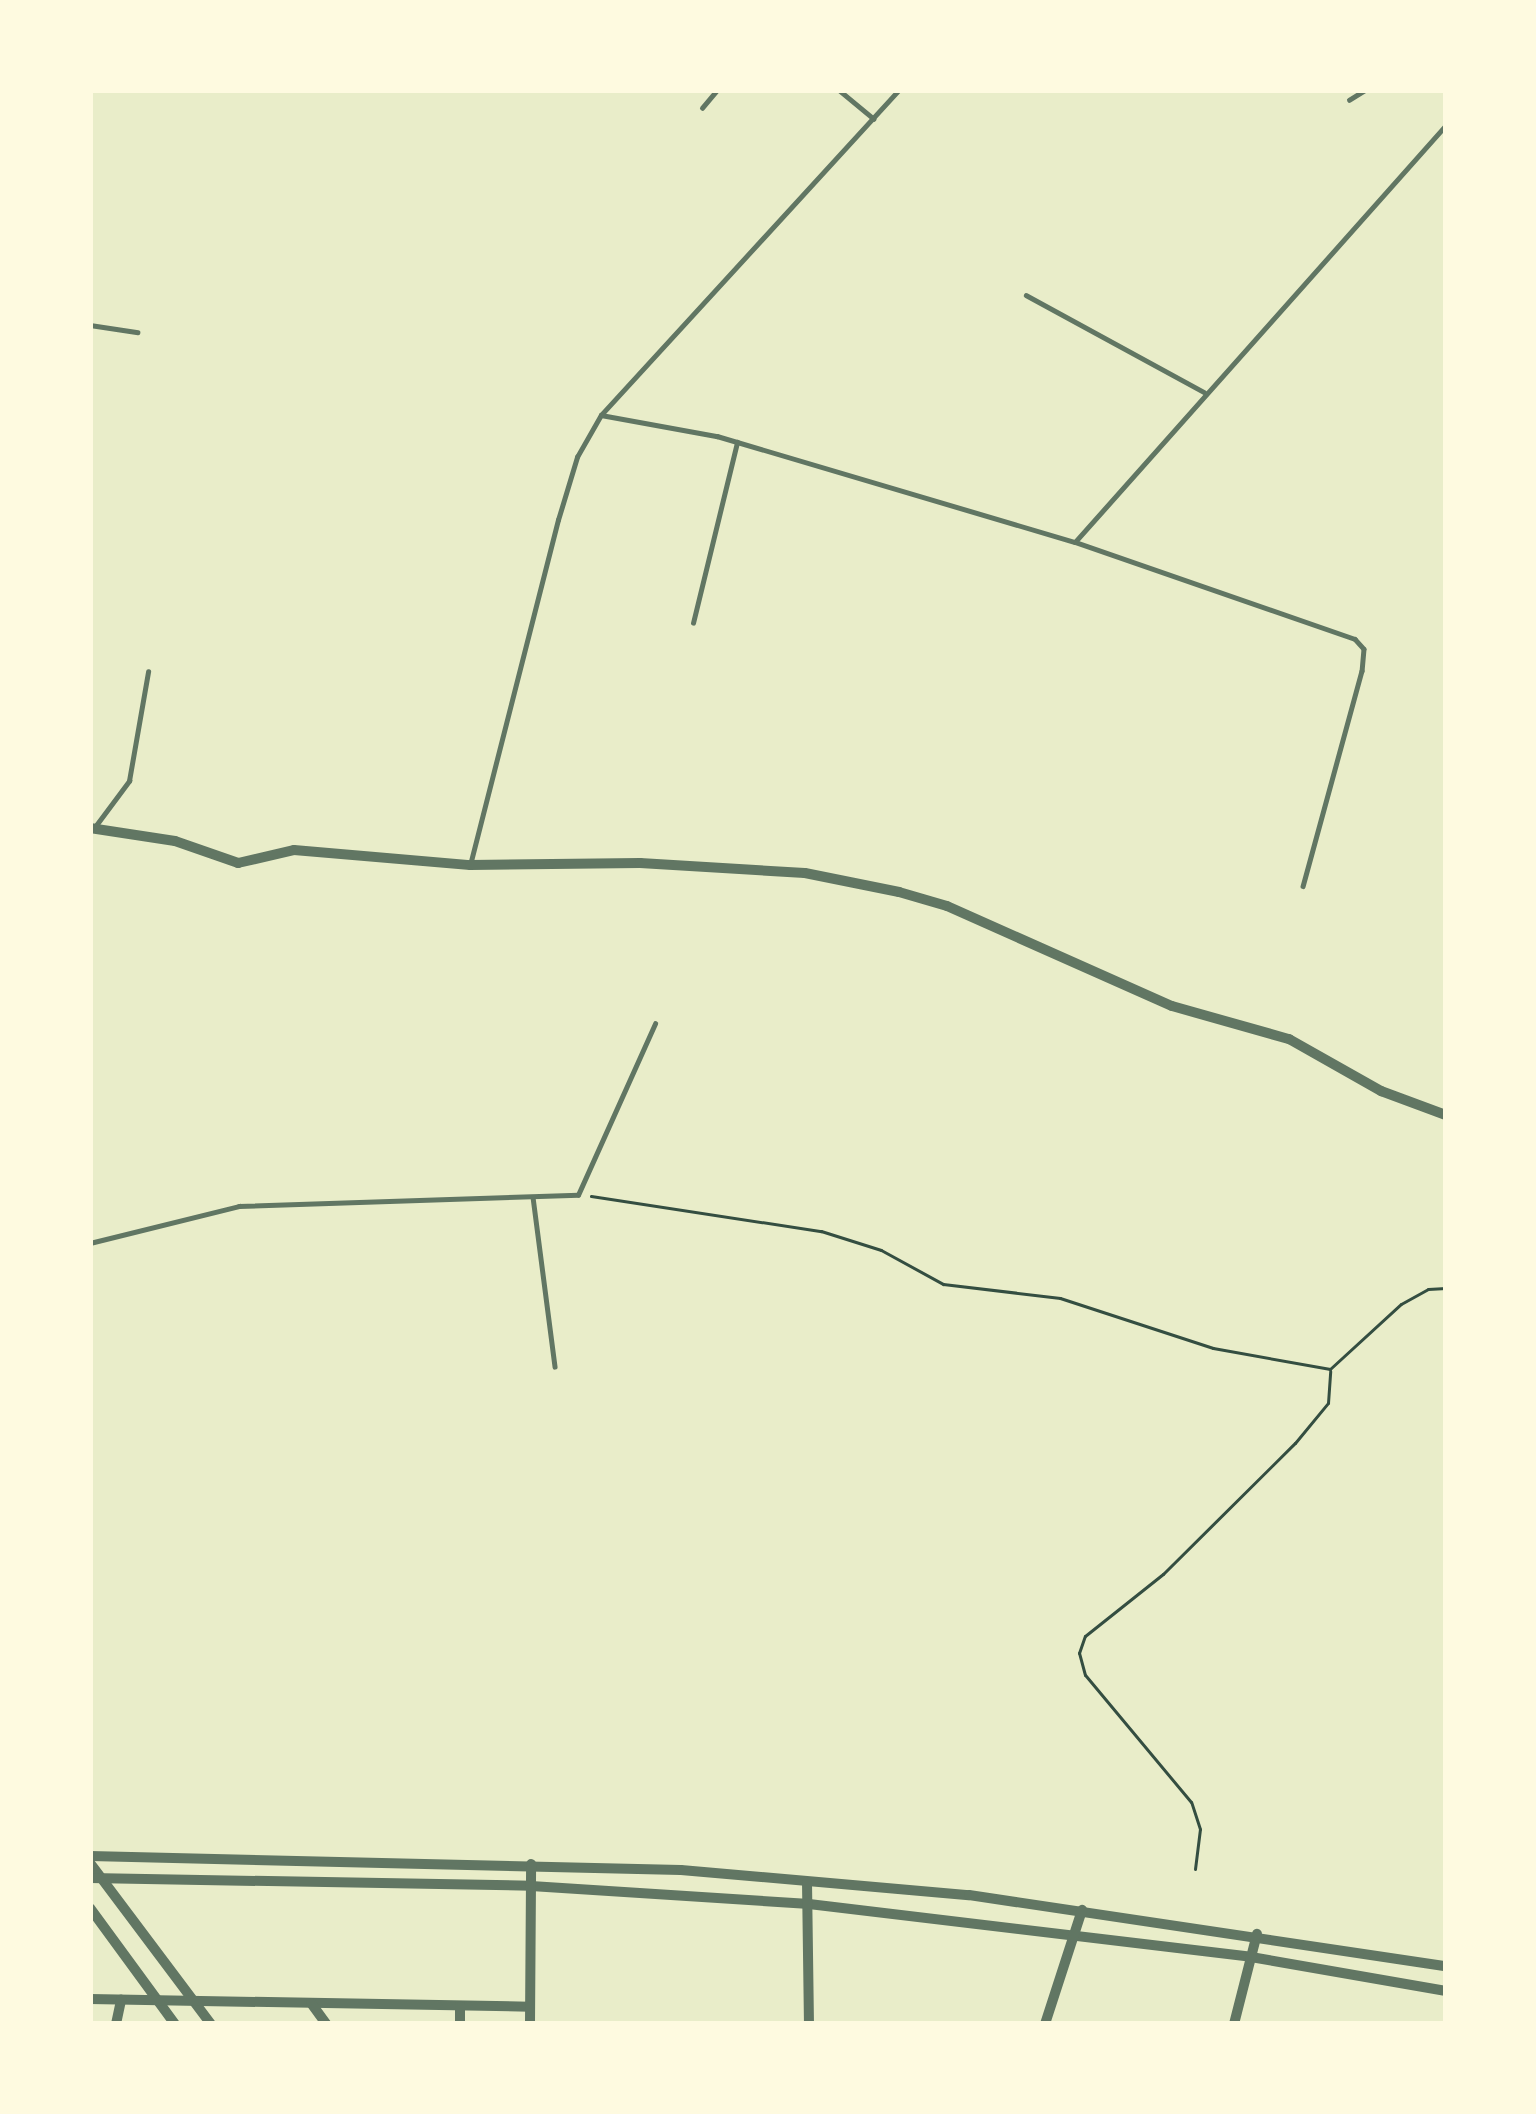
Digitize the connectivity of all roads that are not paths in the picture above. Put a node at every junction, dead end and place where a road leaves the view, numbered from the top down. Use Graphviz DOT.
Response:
graph roads {
  1 [pos="717,90"];
  2 [pos="839,90"];
  3 [pos="899,90"];
  4 [pos="1365,90"];
  5 [pos="1349,100"];
  6 [pos="702,108"];
  7 [pos="874,119"];
  8 [pos="1446,125"];
  9 [pos="1025,295"];
  10 [pos="90,325"];
  11 [pos="137,332"];
  12 [pos="1204,392"];
  13 [pos="601,416"];
  14 [pos="737,442"];
  15 [pos="1075,542"];
  16 [pos="693,623"];
  17 [pos="148,672"];
  18 [pos="92,828"];
  19 [pos="470,866"];
  20 [pos="1303,886"];
  21 [pos="655,1024"];
  22 [pos="1446,1115"];
  23 [pos="533,1197"];
  24 [pos="90,1243"];
  25 [pos="555,1367"];
  26 [pos="90,1859"];
  27 [pos="531,1864"];
  28 [pos="96,1878"];
  29 [pos="807,1882"];
  30 [pos="531,1886"];
  31 [pos="809,1904"];
  32 [pos="90,1908"];
  33 [pos="1082,1910"];
  34 [pos="1076,1933"];
  35 [pos="1256,1934"];
  36 [pos="1251,1957"];
  37 [pos="1446,1966"];
  38 [pos="1446,1991"];
  39 [pos="90,1999"];
  40 [pos="121,2000"];
  41 [pos="158,2000"];
  42 [pos="193,2001"];
  43 [pos="310,2003"];
  44 [pos="460,2006"];
  45 [pos="530,2007"];
  46 [pos="116,2024"];
  47 [pos="175,2024"];
  48 [pos="211,2024"];
  49 [pos="326,2024"];
  50 [pos="460,2024"];
  51 [pos="530,2024"];
  52 [pos="809,2024"];
  53 [pos="1045,2024"];
  54 [pos="1234,2024"];
  1 -- 6 [label="lane"];
  2 -- 7 [label="lane"];
  3 -- 7 [label="lane"];
  4 -- 5 [label="lane"];
  7 -- 13 [label="lane"];
  8 -- 12 [label="lane"];
  9 -- 12 [label="lane"];
  10 -- 11 [label="lane"];
  12 -- 15 [label="lane"];
  13 -- 14 [label="lane"];
  13 -- 19 [label="lane"];
  14 -- 15 [label="lane"];
  14 -- 16 [label="lane"];
  15 -- 20 [label="lane"];
  17 -- 18 [label="lane"];
  18 -- 19 [label="street"];
  19 -- 22 [label="street"];
  21 -- 23 [label="lane"];
  23 -- 24 [label="lane"];
  23 -- 25 [label="lane"];
  26 -- 27 [label="street"];
  26 -- 28 [label="street"];
  27 -- 29 [label="street"];
  27 -- 30 [label="street"];
  28 -- 30 [label="street"];
  28 -- 42 [label="street"];
  29 -- 31 [label="street"];
  29 -- 33 [label="street"];
  30 -- 31 [label="street"];
  30 -- 45 [label="street"];
  31 -- 34 [label="street"];
  31 -- 52 [label="street"];
  32 -- 41 [label="street"];
  33 -- 34 [label="street"];
  33 -- 35 [label="street"];
  34 -- 36 [label="street"];
  34 -- 53 [label="street"];
  35 -- 36 [label="street"];
  35 -- 37 [label="street"];
  36 -- 38 [label="street"];
  36 -- 54 [label="street"];
  39 -- 40 [label="street"];
  40 -- 41 [label="street"];
  40 -- 46 [label="street"];
  41 -- 42 [label="street"];
  41 -- 47 [label="street"];
  42 -- 43 [label="street"];
  42 -- 48 [label="street"];
  43 -- 44 [label="street"];
  43 -- 49 [label="street"];
  44 -- 45 [label="street"];
  44 -- 50 [label="street"];
  45 -- 51 [label="street"];
}
